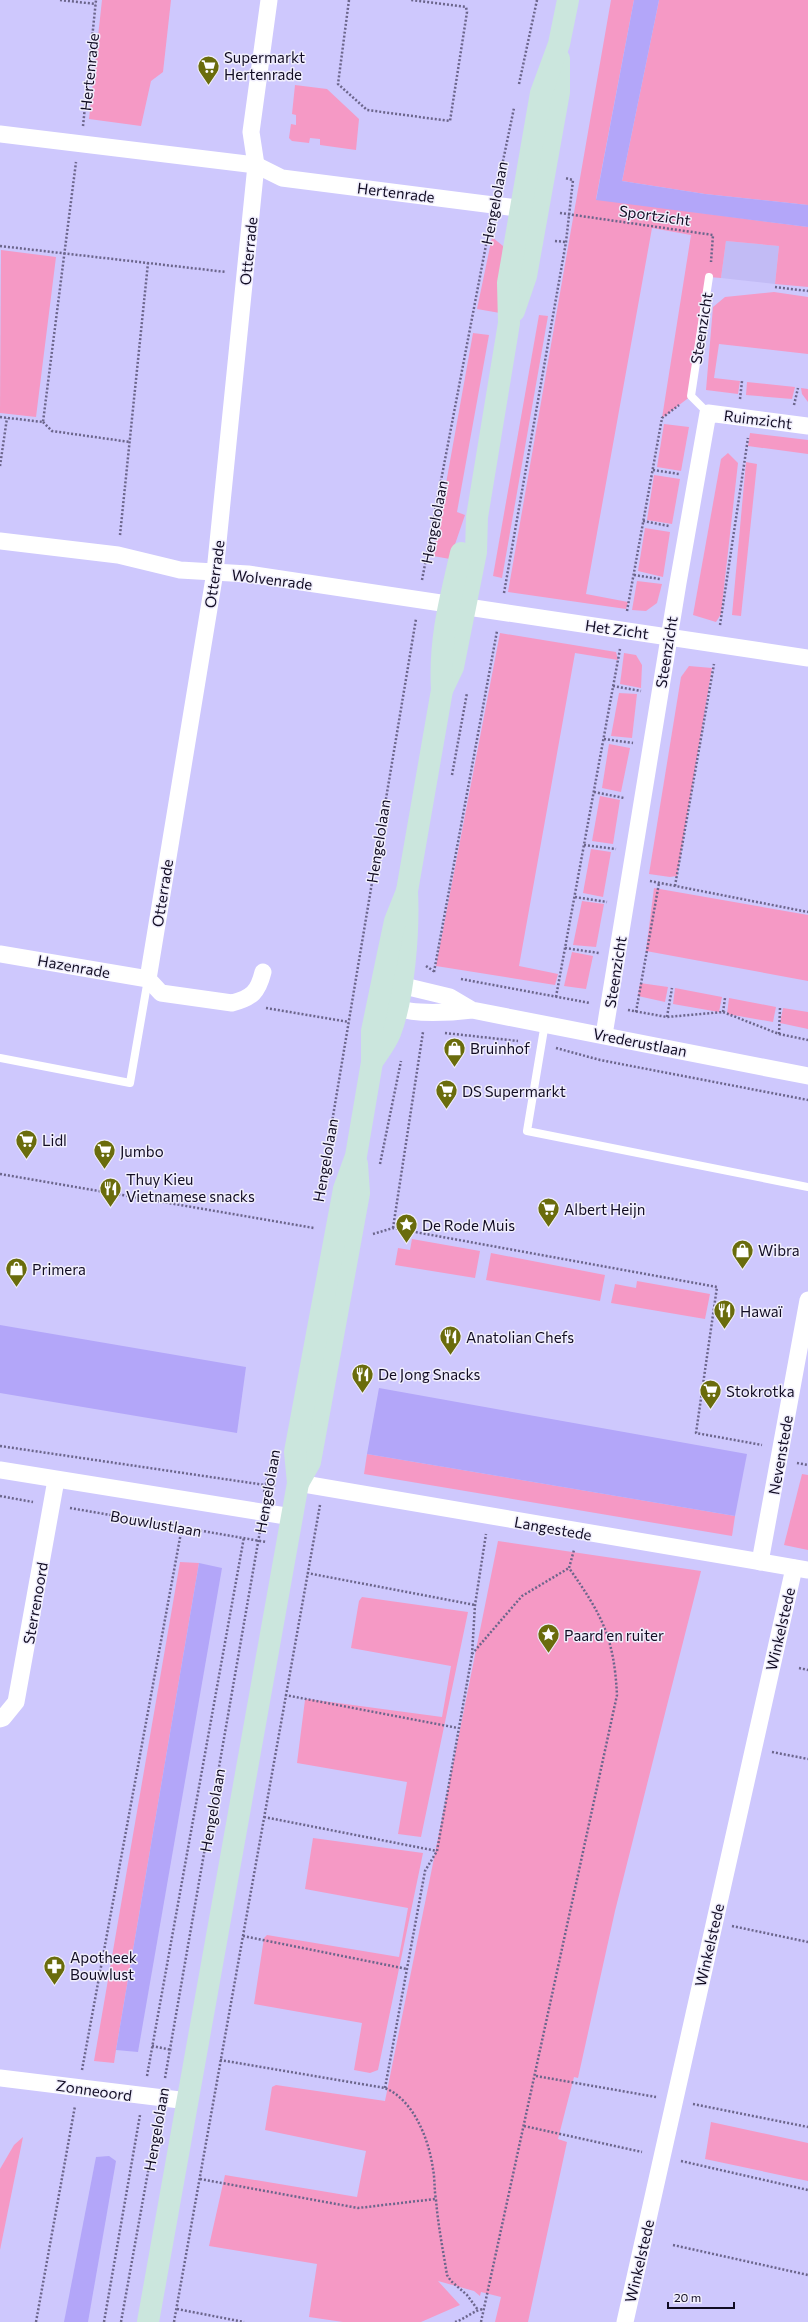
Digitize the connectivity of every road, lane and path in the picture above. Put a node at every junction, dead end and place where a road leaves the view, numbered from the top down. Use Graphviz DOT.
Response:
graph roads {
  1 [pos="60,0"];
  2 [pos="269,0"];
  3 [pos="349,0"];
  4 [pos="411,0"];
  5 [pos="537,0"];
  6 [pos="568,0"];
  7 [pos="96,2"];
  8 [pos="517,92"];
  9 [pos="516,100"];
  10 [pos="0,134"];
  11 [pos="80,144"];
  12 [pos="503,161"];
  13 [pos="256,165"];
  14 [pos="536,170"];
  15 [pos="494,205"];
  16 [pos="538,211"];
  17 [pos="569,214"];
  18 [pos="0,246"];
  19 [pos="66,253"];
  20 [pos="148,263"];
  21 [pos="245,275"];
  22 [pos="709,277"];
  23 [pos="775,287"];
  24 [pos="808,291"];
  25 [pos="691,396"];
  26 [pos="708,413"];
  27 [pos="0,417"];
  28 [pos="7,418"];
  29 [pos="43,422"];
  30 [pos="808,426"];
  31 [pos="130,442"];
  32 [pos="0,466"];
  33 [pos="653,470"];
  34 [pos="697,477"];
  35 [pos="643,521"];
  36 [pos="687,529"];
  37 [pos="0,541"];
  38 [pos="118,555"];
  39 [pos="216,572"];
  40 [pos="634,574"];
  41 [pos="678,582"];
  42 [pos="419,600"];
  43 [pos="458,606"];
  44 [pos="500,612"];
  45 [pos="623,630"];
  46 [pos="669,636"];
  47 [pos="808,658"];
  48 [pos="613,686"];
  49 [pos="468,687"];
  50 [pos="660,694"];
  51 [pos="604,739"];
  52 [pos="652,746"];
  53 [pos="451,781"];
  54 [pos="594,792"];
  55 [pos="643,801"];
  56 [pos="584,845"];
  57 [pos="634,852"];
  58 [pos="630,877"];
  59 [pos="659,883"];
  60 [pos="574,897"];
  61 [pos="625,906"];
  62 [pos="808,912"];
  63 [pos="565,948"];
  64 [pos="0,954"];
  65 [pos="617,955"];
  66 [pos="424,965"];
  67 [pos="263,972"];
  68 [pos="434,972"];
  69 [pos="148,979"];
  70 [pos="390,988"];
  71 [pos="672,988"];
  72 [pos="425,990"];
  73 [pos="556,997"];
  74 [pos="725,998"];
  75 [pos="232,1003"];
  76 [pos="396,1008"];
  77 [pos="780,1008"];
  78 [pos="472,1010"];
  79 [pos="636,1012"];
  80 [pos="723,1012"];
  81 [pos="668,1017"];
  82 [pos="348,1022"];
  83 [pos="546,1023"];
  84 [pos="430,1032"];
  85 [pos="438,1033"];
  86 [pos="779,1034"];
  87 [pos="604,1035"];
  88 [pos="542,1045"];
  89 [pos="404,1054"];
  90 [pos="0,1058"];
  91 [pos="372,1062"];
  92 [pos="808,1076"];
  93 [pos="808,1100"];
  94 [pos="379,1168"];
  95 [pos="0,1174"];
  96 [pos="808,1186"];
  97 [pos="320,1190"];
  98 [pos="315,1221"];
  99 [pos="314,1228"];
  100 [pos="392,1228"];
  101 [pos="312,1236"];
  102 [pos="365,1236"];
  103 [pos="808,1300"];
  104 [pos="0,1446"];
  105 [pos="781,1449"];
  106 [pos="274,1453"];
  107 [pos="0,1470"];
  108 [pos="56,1480"];
  109 [pos="298,1483"];
  110 [pos="265,1485"];
  111 [pos="323,1488"];
  112 [pos="0,1496"];
  113 [pos="52,1505"];
  114 [pos="263,1513"];
  115 [pos="489,1516"];
  116 [pos="292,1517"];
  117 [pos="182,1527"];
  118 [pos="579,1532"];
  119 [pos="244,1537"];
  120 [pos="258,1541"];
  121 [pos="287,1545"];
  122 [pos="312,1547"];
  123 [pos="760,1562"];
  124 [pos="569,1568"];
  125 [pos="801,1569"];
  126 [pos="306,1573"];
  127 [pos="475,1605"];
  128 [pos="472,1655"];
  129 [pos="799,1668"];
  130 [pos="808,1670"];
  131 [pos="285,1695"];
  132 [pos="0,1719"];
  133 [pos="458,1728"];
  134 [pos="754,1748"];
  135 [pos="808,1759"];
  136 [pos="264,1818"];
  137 [pos="437,1851"];
  138 [pos="714,1922"];
  139 [pos="243,1936"];
  140 [pos="808,1942"];
  141 [pos="407,1969"];
  142 [pos="152,2046"];
  143 [pos="171,2049"];
  144 [pos="196,2056"];
  145 [pos="221,2060"];
  146 [pos="0,2078"];
  147 [pos="79,2087"];
  148 [pos="385,2088"];
  149 [pos="144,2096"];
  150 [pos="161,2098"];
  151 [pos="188,2101"];
  152 [pos="200,2179"];
  153 [pos="436,2199"];
  154 [pos="674,2246"];
  155 [pos="808,2275"];
  156 [pos="177,2309"];
  157 [pos="484,2309"];
  158 [pos="478,2310"];
  159 [pos="36,2322"];
  160 [pos="104,2322"];
  161 [pos="121,2322"];
  162 [pos="148,2322"];
  163 [pos="174,2322"];
  164 [pos="244,2322"];
  165 [pos="455,2322"];
  166 [pos="481,2322"];
  167 [pos="625,2322"];
  1 -- 7 [label="path"];
  2 -- 13 [label="street"];
  3 -- 4 [label="path"];
  5 -- 8 [label="path"];
  6 -- 14 [label="street, Hengelolaan"];
  7 -- 11 [label="path, Hertenrade"];
  9 -- 12 [label="path, Hengelolaan"];
  10 -- 11 [label="street, Hertenrade"];
  11 -- 13 [label="street, Hertenrade"];
  11 -- 19 [label="path"];
  12 -- 14 [label="path"];
  12 -- 15 [label="path, Hengelolaan"];
  13 -- 15 [label="street, Hertenrade"];
  13 -- 21 [label="street, Otterrade"];
  14 -- 16 [label="street, Hengelolaan"];
  14 -- 17 [label="path"];
  15 -- 16 [label="street, Hertenrade"];
  15 -- 42 [label="path, Hengelolaan"];
  16 -- 17 [label="path, Sportzicht"];
  16 -- 43 [label="street, Hengelolaan"];
  17 -- 22 [label="path, Sportzicht"];
  17 -- 44 [label="path"];
  18 -- 19 [label="path"];
  19 -- 20 [label="path"];
  19 -- 29 [label="path"];
  20 -- 21 [label="path"];
  20 -- 31 [label="path"];
  21 -- 39 [label="street, Otterrade"];
  22 -- 25 [label="lane, Steenzicht"];
  23 -- 24 [label="path"];
  25 -- 26 [label="lane"];
  25 -- 33 [label="path"];
  26 -- 30 [label="street, Ruimzicht"];
  26 -- 34 [label="street, Steenzicht"];
  27 -- 28 [label="path"];
  28 -- 29 [label="path"];
  28 -- 32 [label="path"];
  29 -- 31 [label="path"];
  31 -- 38 [label="path"];
  33 -- 34 [label="path"];
  33 -- 35 [label="path"];
  34 -- 36 [label="street, Steenzicht"];
  35 -- 36 [label="path"];
  35 -- 40 [label="path"];
  36 -- 41 [label="street, Steenzicht"];
  37 -- 38 [label="street, Wolvenrade"];
  38 -- 39 [label="street, Wolvenrade"];
  39 -- 42 [label="street, Wolvenrade"];
  39 -- 69 [label="street, Otterrade"];
  40 -- 41 [label="path"];
  40 -- 45 [label="path"];
  41 -- 46 [label="street, Steenzicht"];
  42 -- 43 [label="street, Wolvenrade"];
  42 -- 82 [label="path, Hengelolaan"];
  43 -- 44 [label="street, Het Zicht"];
  43 -- 70 [label="street, Hengelolaan"];
  44 -- 45 [label="street, Het Zicht"];
  44 -- 68 [label="path"];
  45 -- 46 [label="street, Het Zicht"];
  45 -- 48 [label="path"];
  46 -- 47 [label="street, Het Zicht"];
  46 -- 50 [label="street, Steenzicht"];
  48 -- 50 [label="path"];
  48 -- 51 [label="path"];
  49 -- 53 [label="path"];
  50 -- 52 [label="street, Steenzicht"];
  51 -- 52 [label="path"];
  51 -- 54 [label="path"];
  52 -- 55 [label="street, Steenzicht"];
  54 -- 55 [label="path"];
  54 -- 56 [label="path"];
  55 -- 57 [label="street, Steenzicht"];
  56 -- 57 [label="path"];
  56 -- 60 [label="path"];
  57 -- 58 [label="street, Steenzicht"];
  58 -- 59 [label="path"];
  58 -- 61 [label="street, Steenzicht"];
  59 -- 62 [label="path"];
  59 -- 79 [label="path"];
  60 -- 61 [label="path"];
  60 -- 63 [label="path"];
  61 -- 65 [label="street, Steenzicht"];
  63 -- 65 [label="path"];
  63 -- 73 [label="path"];
  64 -- 69 [label="street, Hazenrade"];
  65 -- 87 [label="street, Steenzicht"];
  66 -- 72 [label="path"];
  67 -- 75 [label="street"];
  69 -- 75 [label="street"];
  69 -- 90 [label="lane"];
  70 -- 72 [label="street, Vrederustlaan"];
  70 -- 76 [label="street, Hengelolaan"];
  70 -- 91 [label="street, Hengelolaan"];
  71 -- 81 [label="path"];
  72 -- 78 [label="street, Vrederustlaan"];
  74 -- 80 [label="path"];
  75 -- 82 [label="path"];
  76 -- 78 [label="street, Vrederustlaan"];
  76 -- 91 [label="street, Hengelolaan"];
  77 -- 86 [label="path"];
  78 -- 83 [label="street, Vrederustlaan"];
  82 -- 97 [label="path, Hengelolaan"];
  83 -- 87 [label="street, Vrederustlaan"];
  83 -- 88 [label="lane"];
  84 -- 100 [label="path"];
  85 -- 88 [label="path"];
  87 -- 92 [label="street, Vrederustlaan"];
  88 -- 93 [label="path"];
  88 -- 96 [label="lane"];
  89 -- 94 [label="path"];
  91 -- 109 [label="street, Hengelolaan"];
  95 -- 99 [label="path"];
  98 -- 99 [label="path, Hengelolaan"];
  99 -- 101 [label="path, Hengelolaan"];
  100 -- 102 [label="path"];
  100 -- 105 [label="path"];
  103 -- 105 [label="street, Nevenstede"];
  104 -- 110 [label="path"];
  105 -- 123 [label="street, Nevenstede"];
  106 -- 110 [label="path, Hengelolaan"];
  107 -- 108 [label="street, Bouwlustlaan"];
  108 -- 113 [label="street, Sterrenoord"];
  108 -- 114 [label="street, Bouwlustlaan"];
  109 -- 111 [label="street, Langestede"];
  109 -- 116 [label="street, Hengelolaan"];
  110 -- 114 [label="path, Hengelolaan"];
  111 -- 115 [label="street, Langestede"];
  111 -- 122 [label="path"];
  112 -- 113 [label="path, Bouwlustlaan"];
  113 -- 117 [label="path, Bouwlustlaan"];
  113 -- 132 [label="street, Sterrenoord"];
  114 -- 116 [label="street, Bouwlustlaan"];
  114 -- 120 [label="path, Hengelolaan"];
  115 -- 118 [label="street, Langestede"];
  115 -- 127 [label="path"];
  116 -- 121 [label="street, Hengelolaan"];
  117 -- 119 [label="path, Bouwlustlaan"];
  117 -- 147 [label="path"];
  118 -- 123 [label="street, Langestede"];
  118 -- 124 [label="path"];
  119 -- 120 [label="path, Bouwlustlaan"];
  119 -- 142 [label="path"];
  120 -- 121 [label="path, Bouwlustlaan"];
  120 -- 143 [label="path, Hengelolaan"];
  121 -- 122 [label="path, Bouwlustlaan"];
  121 -- 144 [label="street, Hengelolaan"];
  122 -- 126 [label="path"];
  123 -- 125 [label="street, Langestede"];
  124 -- 128 [label="path"];
  124 -- 157 [label="path"];
  125 -- 134 [label="street, Winkelstede"];
  126 -- 127 [label="path"];
  126 -- 131 [label="path"];
  127 -- 128 [label="path"];
  128 -- 133 [label="path"];
  129 -- 130 [label="path"];
  131 -- 133 [label="path"];
  131 -- 136 [label="path"];
  133 -- 137 [label="path"];
  134 -- 135 [label="path"];
  134 -- 138 [label="street, Winkelstede"];
  136 -- 137 [label="path"];
  136 -- 139 [label="path"];
  137 -- 141 [label="path"];
  138 -- 140 [label="path"];
  138 -- 167 [label="street, Winkelstede"];
  139 -- 141 [label="path"];
  139 -- 145 [label="path"];
  141 -- 148 [label="path"];
  142 -- 143 [label="path"];
  142 -- 149 [label="path"];
  143 -- 144 [label="path"];
  143 -- 150 [label="path, Hengelolaan"];
  144 -- 145 [label="path"];
  144 -- 151 [label="street, Hengelolaan"];
  145 -- 148 [label="path"];
  145 -- 152 [label="path"];
  146 -- 147 [label="street, Zonneoord"];
  147 -- 149 [label="street, Zonneoord"];
  147 -- 159 [label="path"];
  148 -- 153 [label="path"];
  149 -- 150 [label="street, Zonneoord"];
  149 -- 160 [label="path"];
  150 -- 151 [label="street, Zonneoord"];
  150 -- 161 [label="path, Hengelolaan"];
  151 -- 162 [label="street, Hengelolaan"];
  152 -- 153 [label="path"];
  152 -- 156 [label="path"];
  153 -- 158 [label="path"];
  154 -- 155 [label="path"];
  156 -- 163 [label="path"];
  156 -- 164 [label="path"];
  157 -- 158 [label="path"];
  157 -- 166 [label="path"];
  158 -- 165 [label="path"];
}
